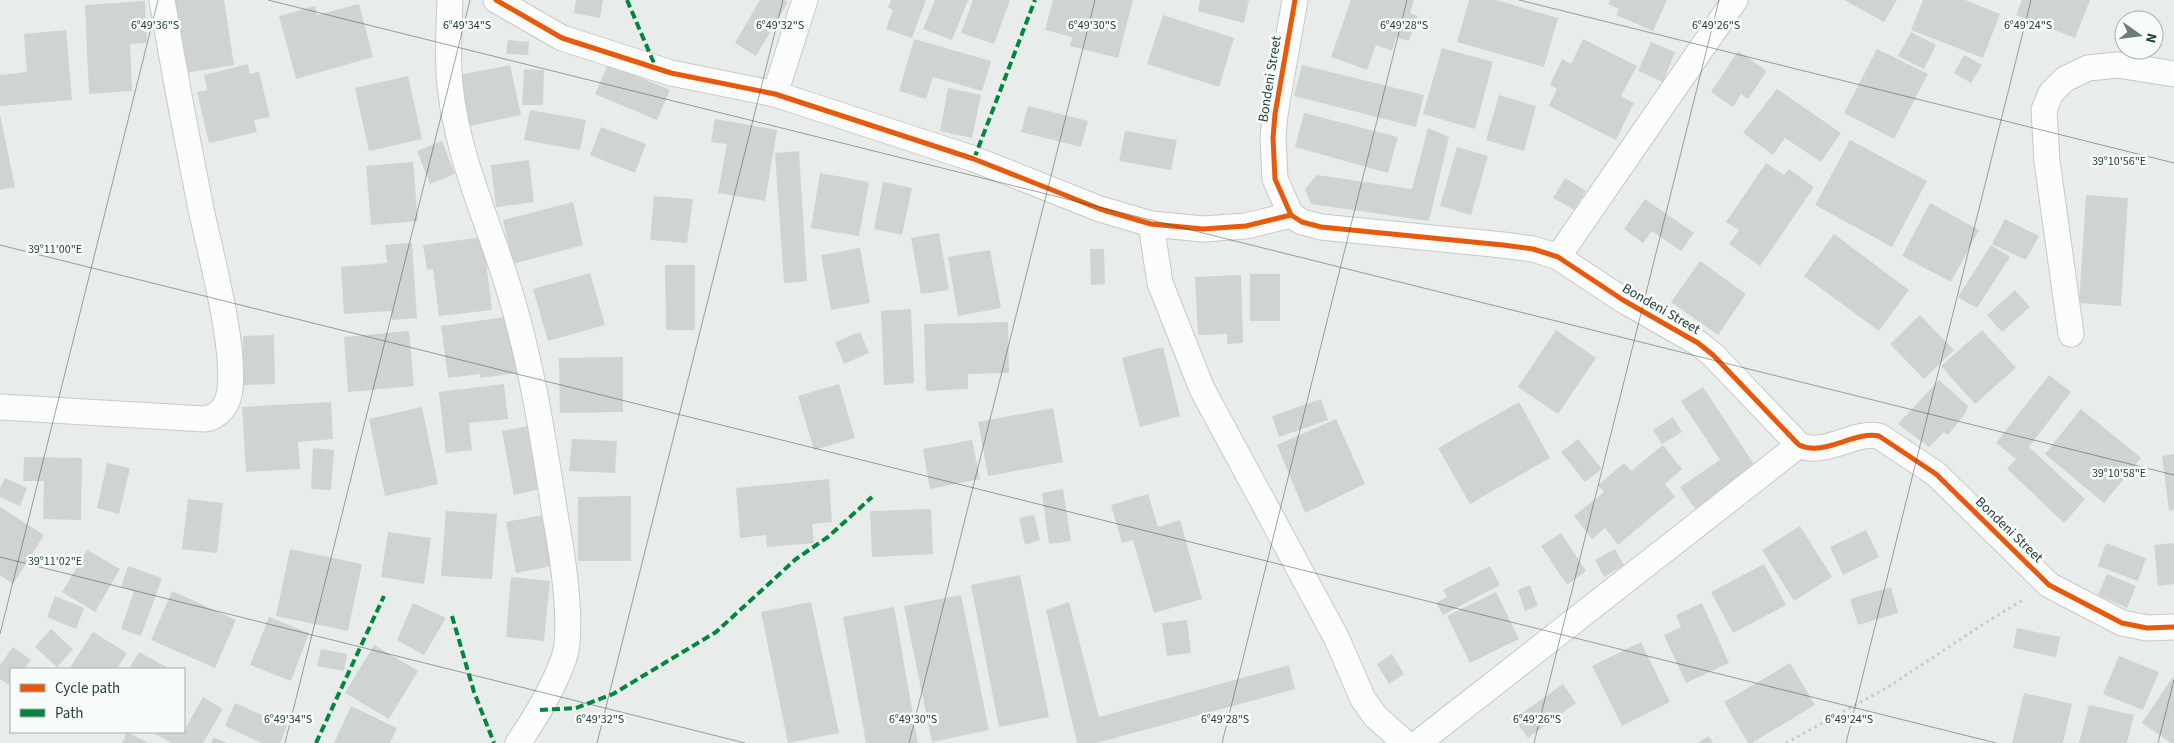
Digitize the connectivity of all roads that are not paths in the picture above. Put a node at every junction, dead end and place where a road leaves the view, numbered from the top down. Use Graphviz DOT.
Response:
graph roads {
  1 [pos="162,0"];
  2 [pos="450,0"];
  3 [pos="496,0"];
  4 [pos="805,0"];
  5 [pos="1295,0"];
  6 [pos="1735,0"];
  7 [pos="2174,74"];
  8 [pos="775,94"];
  9 [pos="1291,215"];
  10 [pos="1151,224"];
  11 [pos="1558,257"];
  12 [pos="2071,334"];
  13 [pos="0,407"];
  14 [pos="1799,445"];
  15 [pos="2174,627"];
  16 [pos="518,743"];
  17 [pos="1406,743"];
  18 [pos="1418,743"];
  1 -- 13 [label="street"];
  2 -- 16 [label="street"];
  3 -- 8 [label="street"];
  4 -- 8 [label="street"];
  5 -- 9 [label="street, Bondeni Street"];
  6 -- 11 [label="street"];
  7 -- 12 [label="street"];
  8 -- 10 [label="street"];
  9 -- 10 [label="street"];
  9 -- 11 [label="street, Bondeni Street"];
  10 -- 17 [label="street"];
  11 -- 14 [label="street, Bondeni Street"];
  14 -- 15 [label="street, Bondeni Street"];
  14 -- 18 [label="street"];
}
